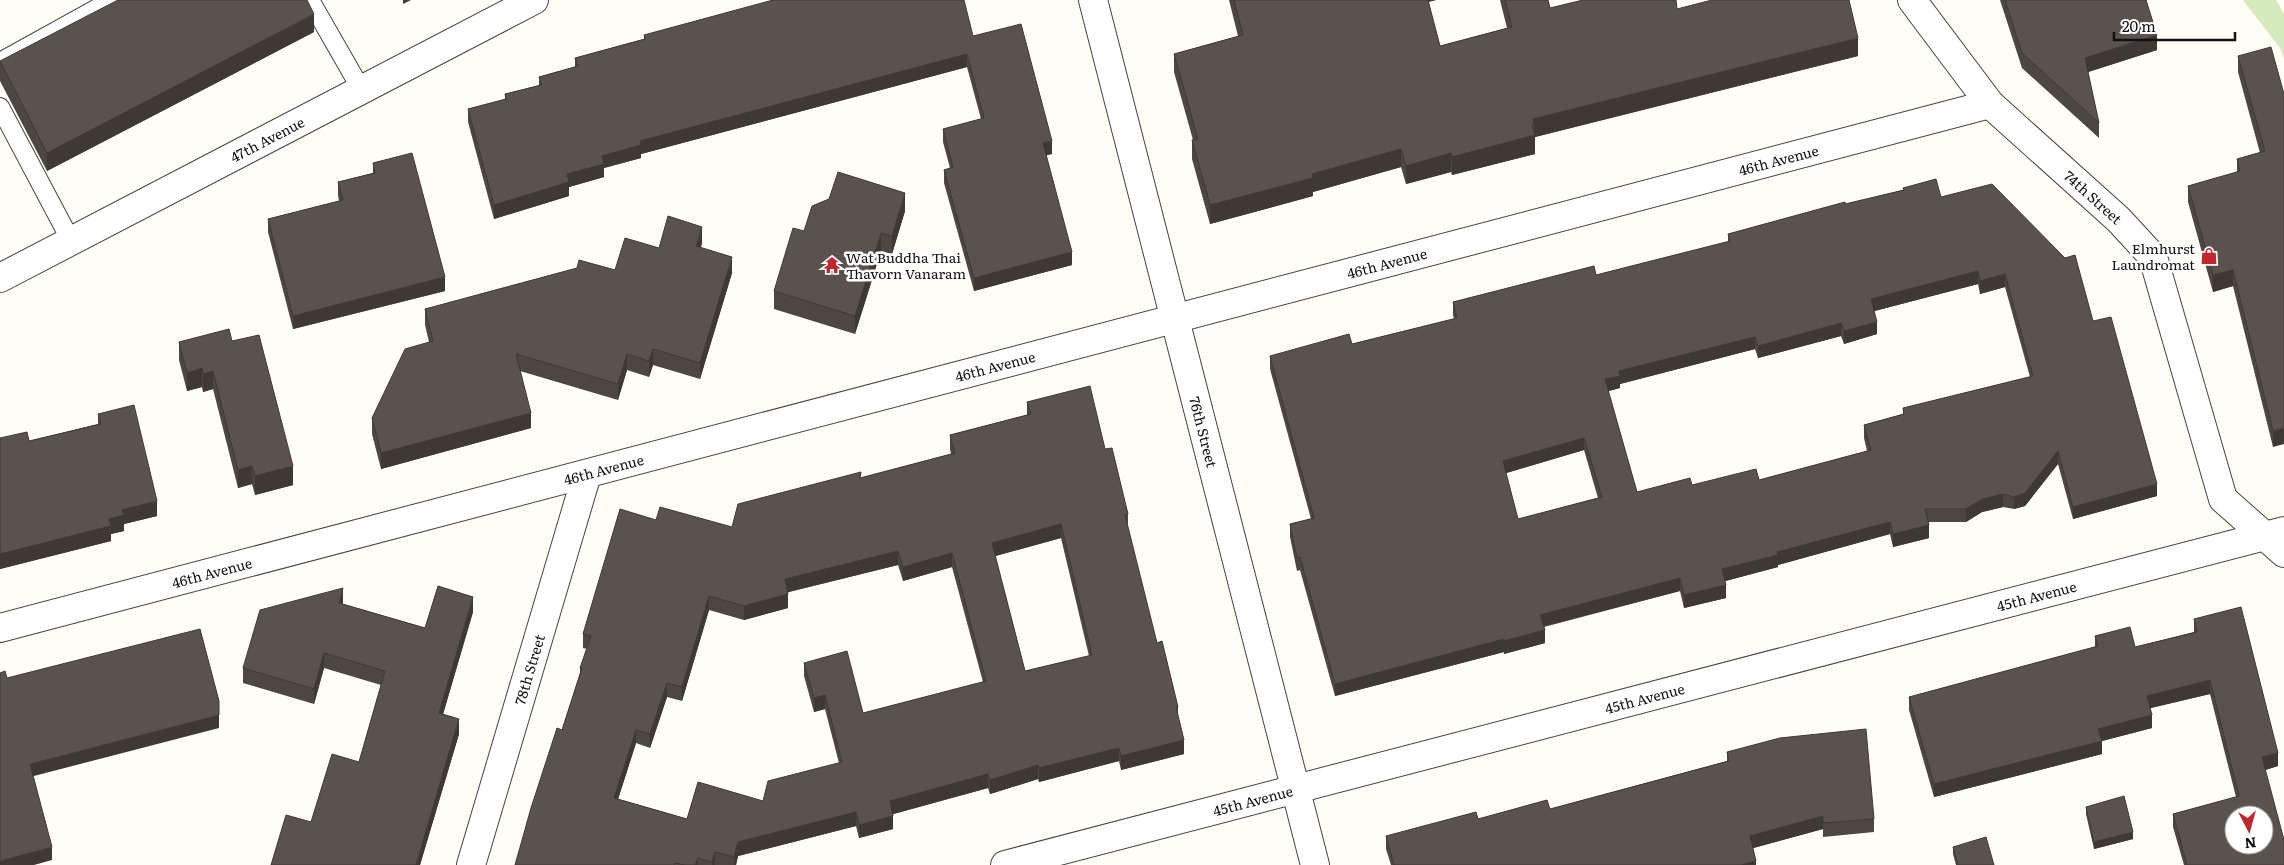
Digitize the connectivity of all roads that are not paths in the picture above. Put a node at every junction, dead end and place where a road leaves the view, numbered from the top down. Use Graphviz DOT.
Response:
graph roads {
  1 [pos="112,0"];
  2 [pos="310,0"];
  3 [pos="534,0"];
  4 [pos="1093,0"];
  5 [pos="1912,0"];
  6 [pos="0,62"];
  7 [pos="361,89"];
  8 [pos="1990,104"];
  9 [pos="0,107"];
  10 [pos="71,241"];
  11 [pos="0,278"];
  12 [pos="1176,318"];
  13 [pos="587,474"];
  14 [pos="2278,540"];
  15 [pos="0,628"];
  16 [pos="1296,788"];
  17 [pos="471,865"];
  18 [pos="1006,865"];
  19 [pos="1315,865"];
  1 -- 6 [label="lane"];
  2 -- 7 [label="lane"];
  3 -- 7 [label="street, 47th Avenue"];
  4 -- 12 [label="street, 76th Street"];
  5 -- 8 [label="street, 74th Street"];
  7 -- 10 [label="street, 47th Avenue"];
  8 -- 12 [label="street, 46th Avenue"];
  8 -- 14 [label="street, 74th Street"];
  9 -- 10 [label="lane"];
  10 -- 11 [label="street, 47th Avenue"];
  12 -- 13 [label="street, 46th Avenue"];
  12 -- 16 [label="street, 76th Street"];
  13 -- 15 [label="street, 46th Avenue"];
  13 -- 17 [label="street, 78th Street"];
  14 -- 16 [label="street, 45th Avenue"];
  16 -- 18 [label="street, 45th Avenue"];
  16 -- 19 [label="street, 76th Street"];
}
